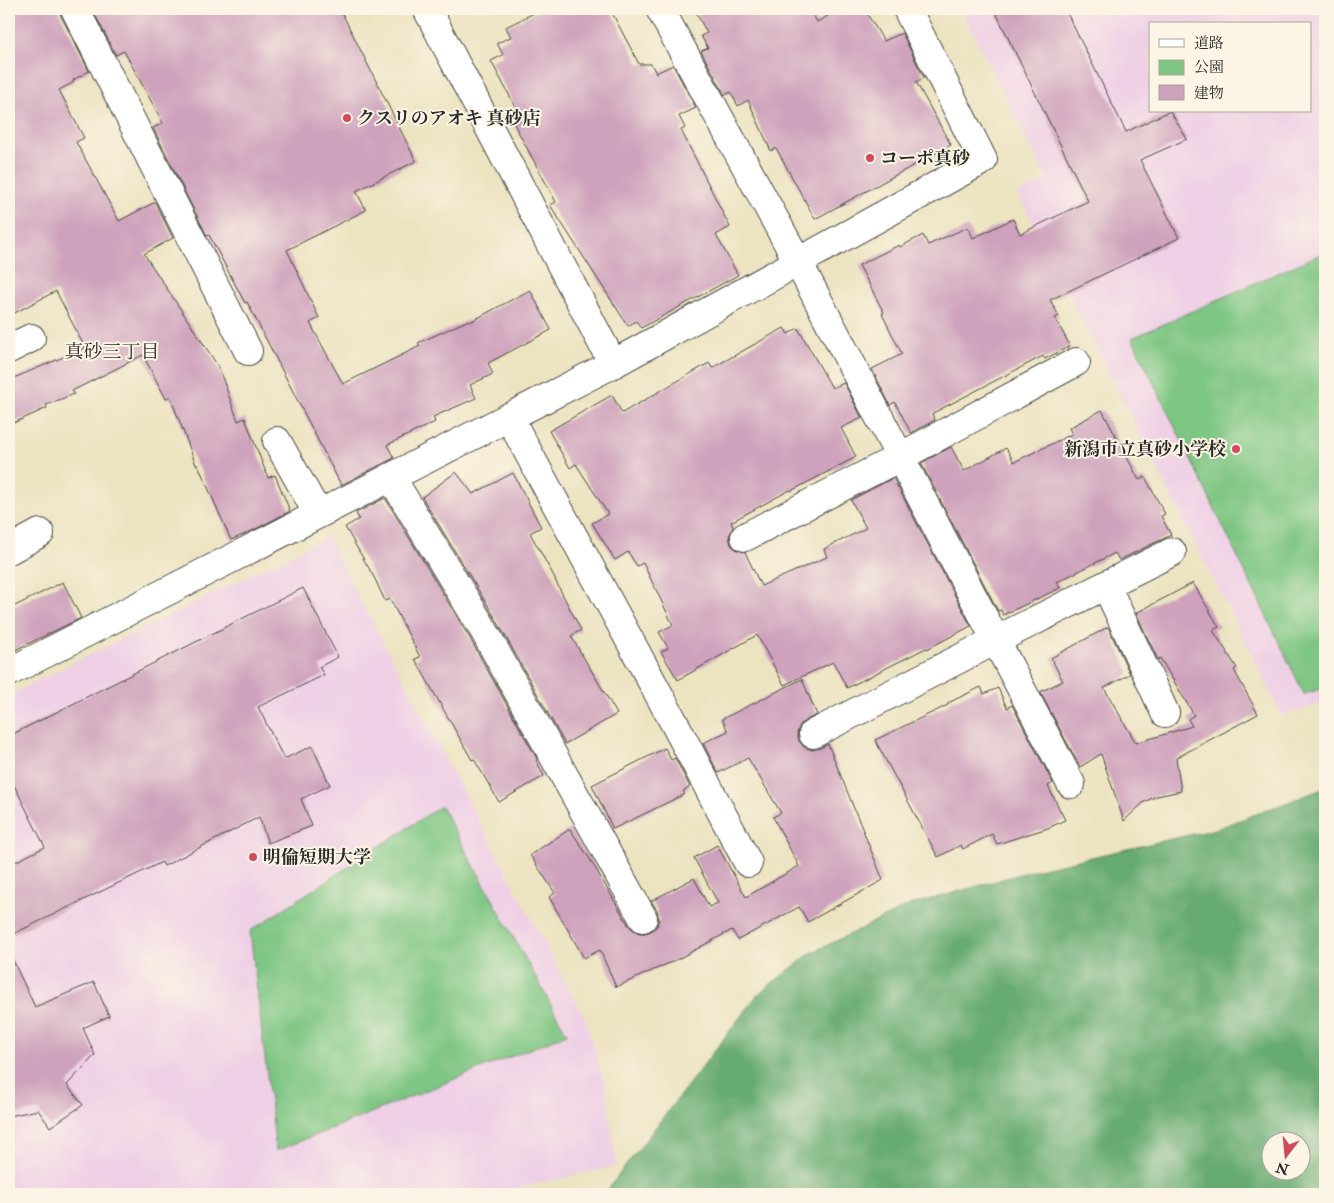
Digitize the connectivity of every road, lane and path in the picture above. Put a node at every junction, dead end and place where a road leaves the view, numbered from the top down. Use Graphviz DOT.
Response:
graph roads {
  1 [pos="75,9"];
  2 [pos="426,9"];
  3 [pos="660,9"];
  4 [pos="907,9"];
  5 [pos="798,262"];
  6 [pos="248,351"];
  7 [pos="1076,362"];
  8 [pos="613,364"];
  9 [pos="509,417"];
  10 [pos="277,441"];
  11 [pos="900,457"];
  12 [pos="391,477"];
  13 [pos="318,514"];
  14 [pos="40,533"];
  15 [pos="745,537"];
  16 [pos="9,550"];
  17 [pos="1172,552"];
  18 [pos="1106,585"];
  19 [pos="996,640"];
  20 [pos="9,672"];
  21 [pos="1165,713"];
  22 [pos="813,734"];
  23 [pos="1071,784"];
  24 [pos="748,863"];
  25 [pos="643,918"];
  1 -- 6 [label="street"];
  2 -- 8 [label="street"];
  3 -- 5 [label="street"];
  4 -- 5 [label="street"];
  5 -- 8 [label="street"];
  5 -- 11 [label="street"];
  7 -- 11 [label="street"];
  8 -- 9 [label="street"];
  9 -- 12 [label="street"];
  9 -- 24 [label="street"];
  10 -- 13 [label="street"];
  11 -- 15 [label="street"];
  11 -- 19 [label="street"];
  12 -- 13 [label="street"];
  12 -- 25 [label="street"];
  13 -- 20 [label="street"];
  14 -- 16 [label="street"];
  17 -- 18 [label="street"];
  18 -- 19 [label="street"];
  18 -- 21 [label="street"];
  19 -- 22 [label="street"];
  19 -- 23 [label="street"];
}
